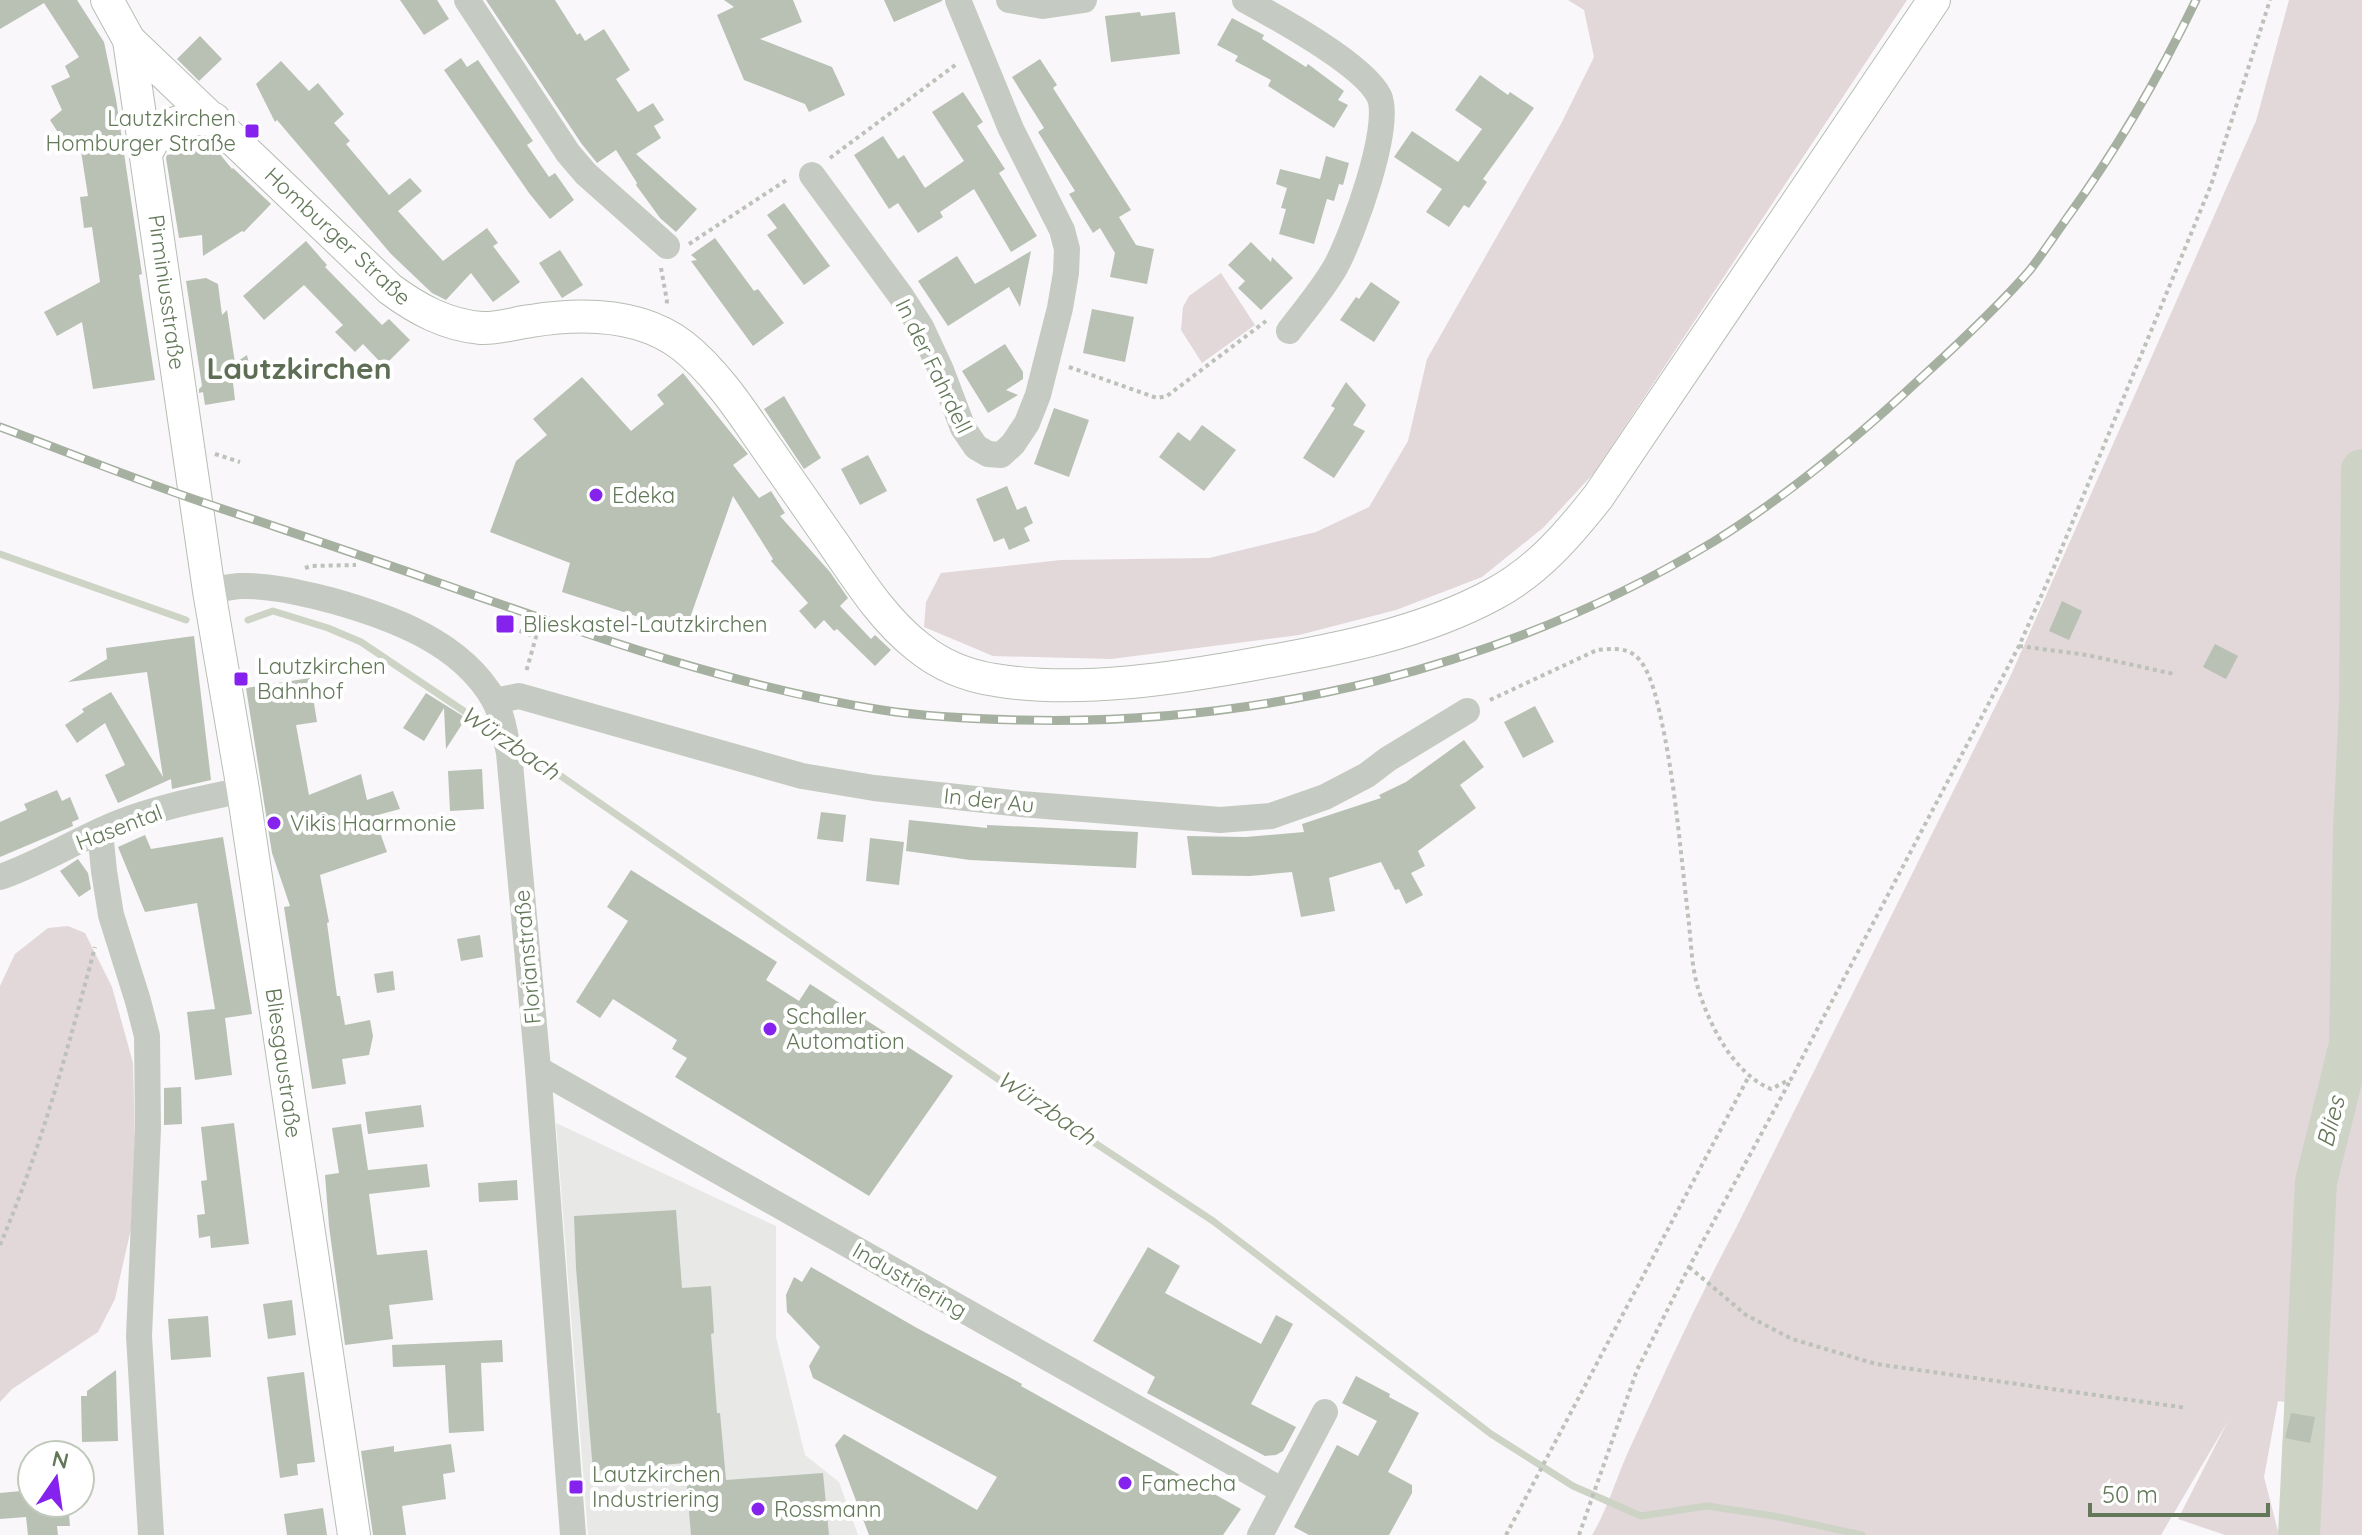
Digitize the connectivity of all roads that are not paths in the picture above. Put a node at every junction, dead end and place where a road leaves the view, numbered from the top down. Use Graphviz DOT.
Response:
graph roads {
  1 [pos="107,0"];
  2 [pos="467,0"];
  3 [pos="958,0"];
  4 [pos="1009,0"];
  5 [pos="1084,0"];
  6 [pos="1245,0"];
  7 [pos="1934,0"];
  8 [pos="129,40"];
  9 [pos="214,119"];
  10 [pos="147,152"];
  11 [pos="812,175"];
  12 [pos="667,246"];
  13 [pos="1281,323"];
  14 [pos="209,591"];
  15 [pos="505,707"];
  16 [pos="1467,711"];
  17 [pos="243,790"];
  18 [pos="100,831"];
  19 [pos="0,877"];
  20 [pos="538,1069"];
  21 [pos="1325,1412"];
  22 [pos="1283,1491"];
  23 [pos="151,1535"];
  24 [pos="354,1535"];
  25 [pos="573,1535"];
  26 [pos="1260,1535"];
  1 -- 8 [label="main road, Pirminiusstraße"];
  2 -- 12 [label="street"];
  3 -- 11 [label="street, In der Fahrdell"];
  4 -- 5 [label="street"];
  6 -- 13 [label="street"];
  7 -- 9 [label="main road, Homburger Straße"];
  8 -- 9 [label="main road, Homburger Straße"];
  8 -- 10 [label="main road, Pirminiusstraße"];
  9 -- 10 [label="main road"];
  10 -- 14 [label="main road, Pirminiusstraße"];
  14 -- 15 [label="street, Florianstraße"];
  14 -- 17 [label="main road, Bliesgaustraße"];
  15 -- 16 [label="street, In der Au"];
  15 -- 20 [label="street, Florianstraße"];
  17 -- 18 [label="street, Hasental"];
  17 -- 24 [label="main road, Bliesgaustraße"];
  18 -- 19 [label="street, Hasental"];
  18 -- 23 [label="street"];
  20 -- 22 [label="street, Industriering"];
  20 -- 25 [label="street, Florianstraße"];
  21 -- 22 [label="street"];
  22 -- 26 [label="street"];
}
